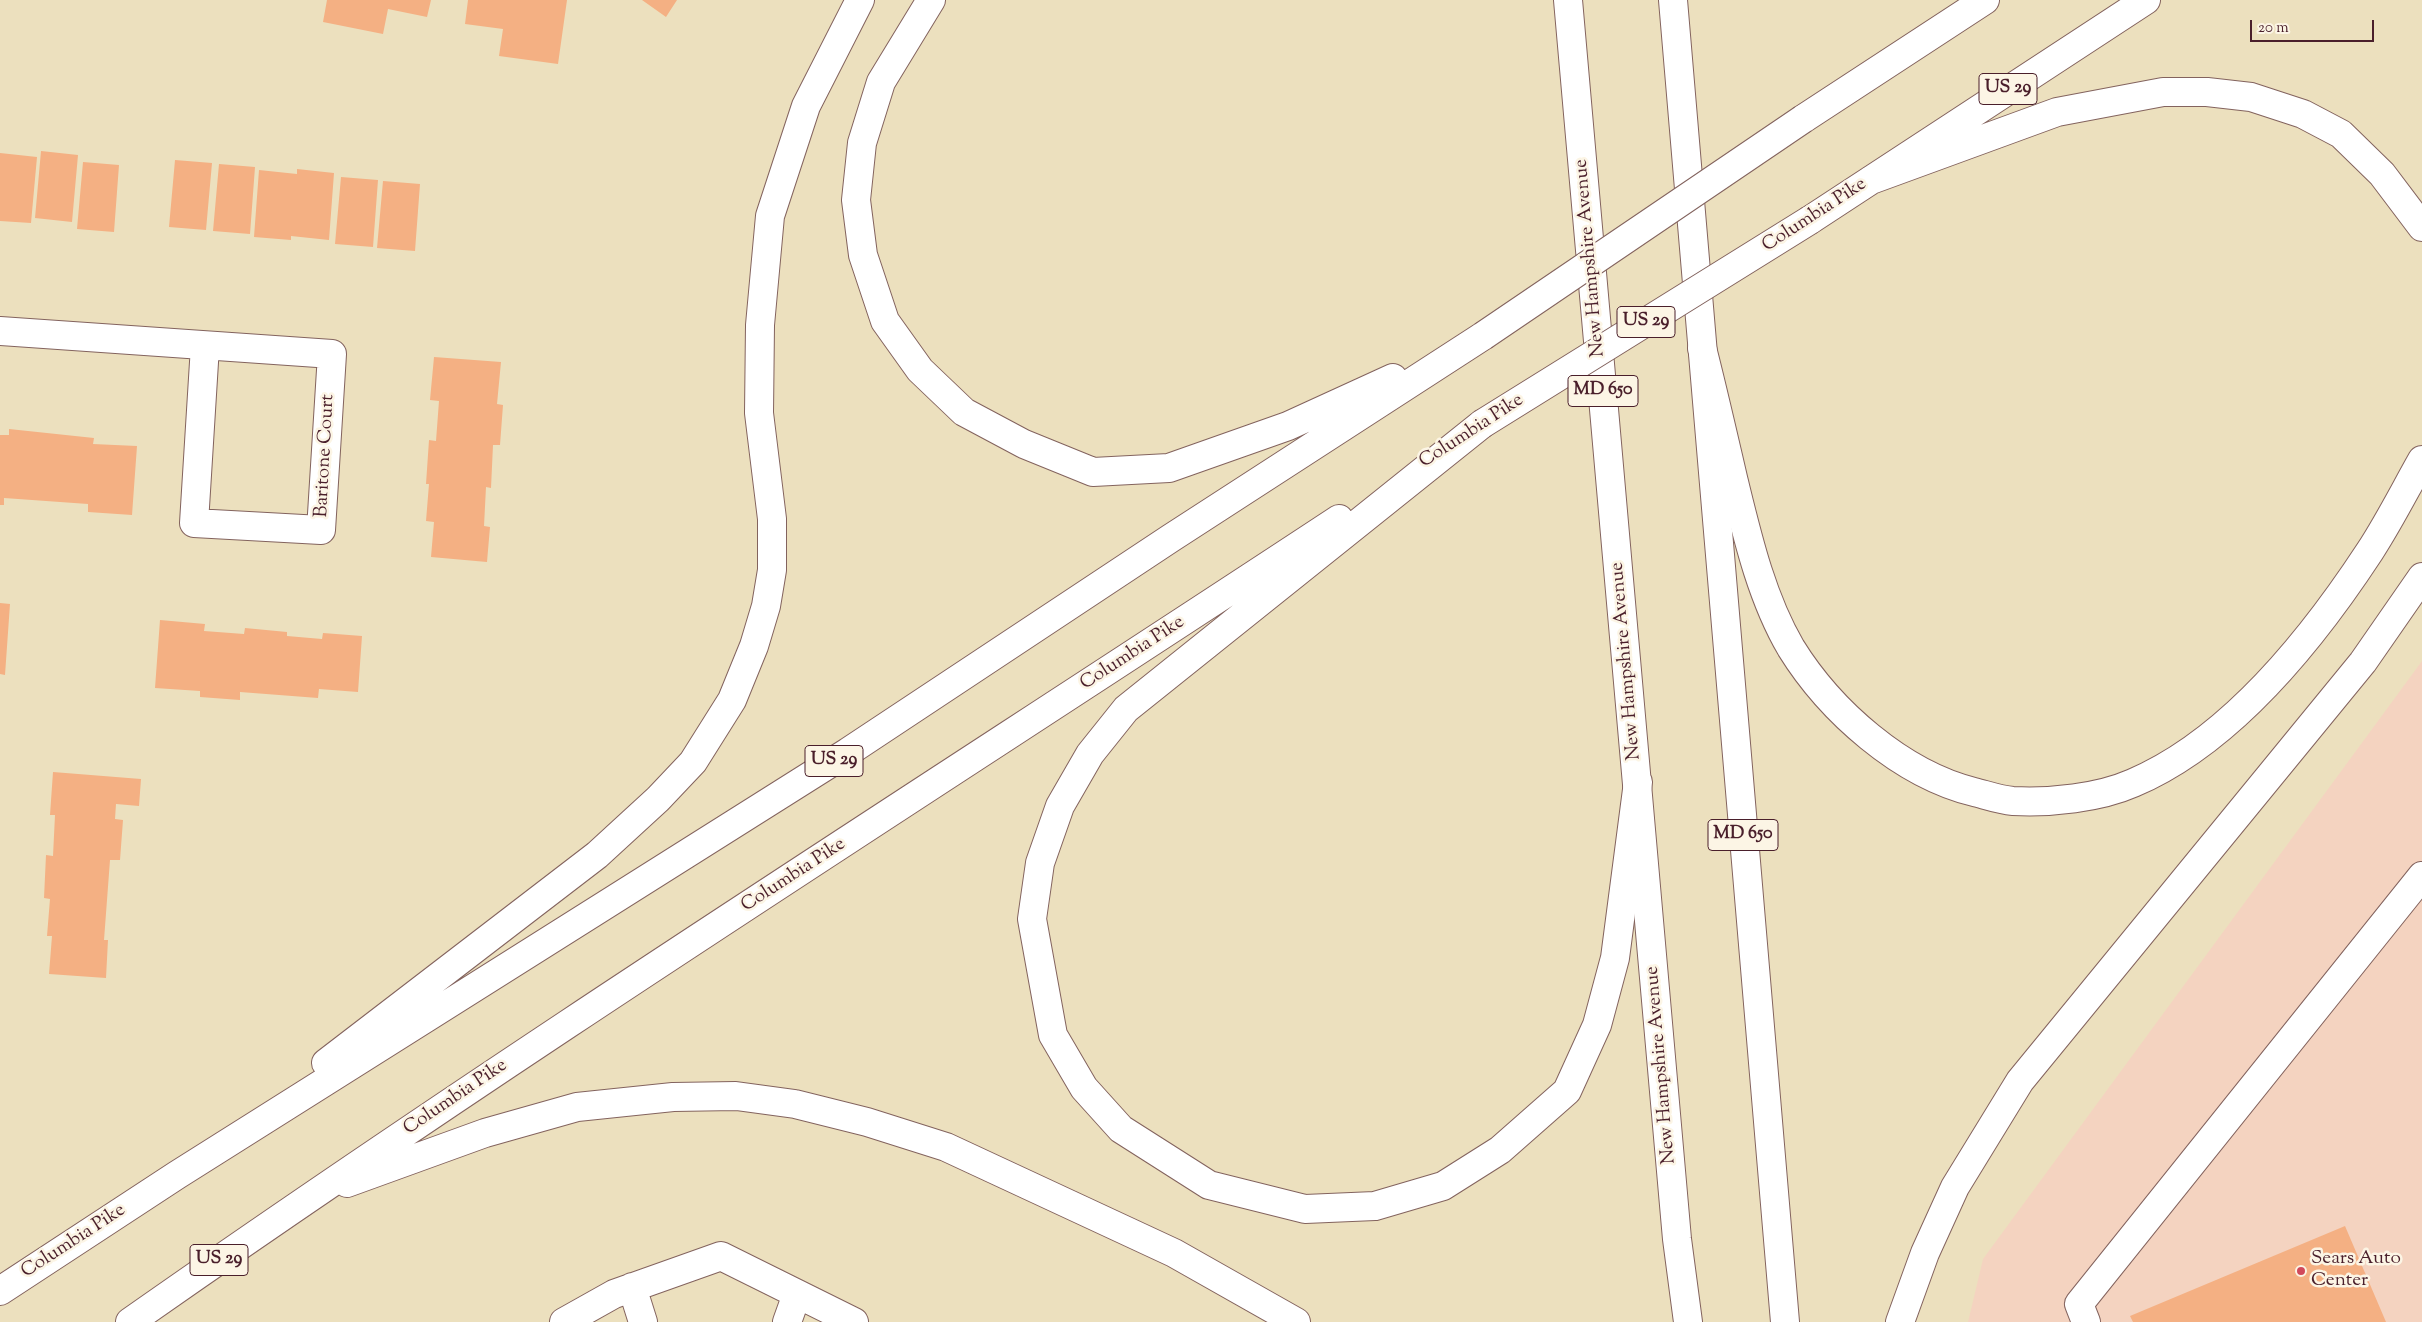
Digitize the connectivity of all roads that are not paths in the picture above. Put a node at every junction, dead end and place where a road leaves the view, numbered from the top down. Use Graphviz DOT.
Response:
graph roads {
  1 [pos="860,0"];
  2 [pos="930,0"];
  3 [pos="1568,0"];
  4 [pos="1673,0"];
  5 [pos="1985,0"];
  6 [pos="2146,0"];
  7 [pos="1871,180"];
  8 [pos="2422,227"];
  9 [pos="0,331"];
  10 [pos="1483,336"];
  11 [pos="205,346"];
  12 [pos="1702,348"];
  13 [pos="1482,424"];
  14 [pos="2422,460"];
  15 [pos="2422,577"];
  16 [pos="1638,782"];
  17 [pos="2422,876"];
  18 [pos="177,1176"];
  19 [pos="308,1198"];
  20 [pos="1677,1239"];
  21 [pos="632,1287"];
  22 [pos="0,1291"];
  23 [pos="797,1294"];
  24 [pos="130,1322"];
  25 [pos="564,1322"];
  26 [pos="643,1322"];
  27 [pos="787,1322"];
  28 [pos="854,1322"];
  29 [pos="1296,1322"];
  30 [pos="1688,1322"];
  31 [pos="1702,1322"];
  32 [pos="1784,1322"];
  33 [pos="1900,1322"];
  34 [pos="2086,1322"];
  1 -- 18 [label="main road"];
  2 -- 10 [label="main road"];
  3 -- 16 [label="main road, New Hampshire Avenue / MD 650"];
  4 -- 12 [label="main road, MD 650"];
  5 -- 10 [label="main road, Columbia Pike / US 29, bridge"];
  6 -- 7 [label="main road, Columbia Pike / US 29"];
  7 -- 8 [label="main road"];
  7 -- 13 [label="main road, Columbia Pike / US 29, bridge"];
  9 -- 11 [label="main road, Baritone Court"];
  10 -- 18 [label="main road, Columbia Pike / US 29"];
  11 -- 11 [label="main road, Baritone Court"];
  12 -- 14 [label="main road"];
  12 -- 32 [label="main road, MD 650"];
  13 -- 16 [label="main road"];
  13 -- 19 [label="main road, Columbia Pike / US 29"];
  15 -- 33 [label="main road"];
  16 -- 20 [label="main road, New Hampshire Avenue / MD 650"];
  17 -- 34 [label="main road"];
  18 -- 22 [label="main road, Columbia Pike / US 29"];
  19 -- 24 [label="main road, Columbia Pike / US 29"];
  19 -- 29 [label="main road"];
  20 -- 30 [label="main road, New Hampshire Avenue / MD 650"];
  20 -- 31 [label="main road"];
  21 -- 23 [label="main road"];
  21 -- 25 [label="main road"];
  21 -- 26 [label="main road"];
  23 -- 27 [label="main road"];
  23 -- 28 [label="main road"];
}
